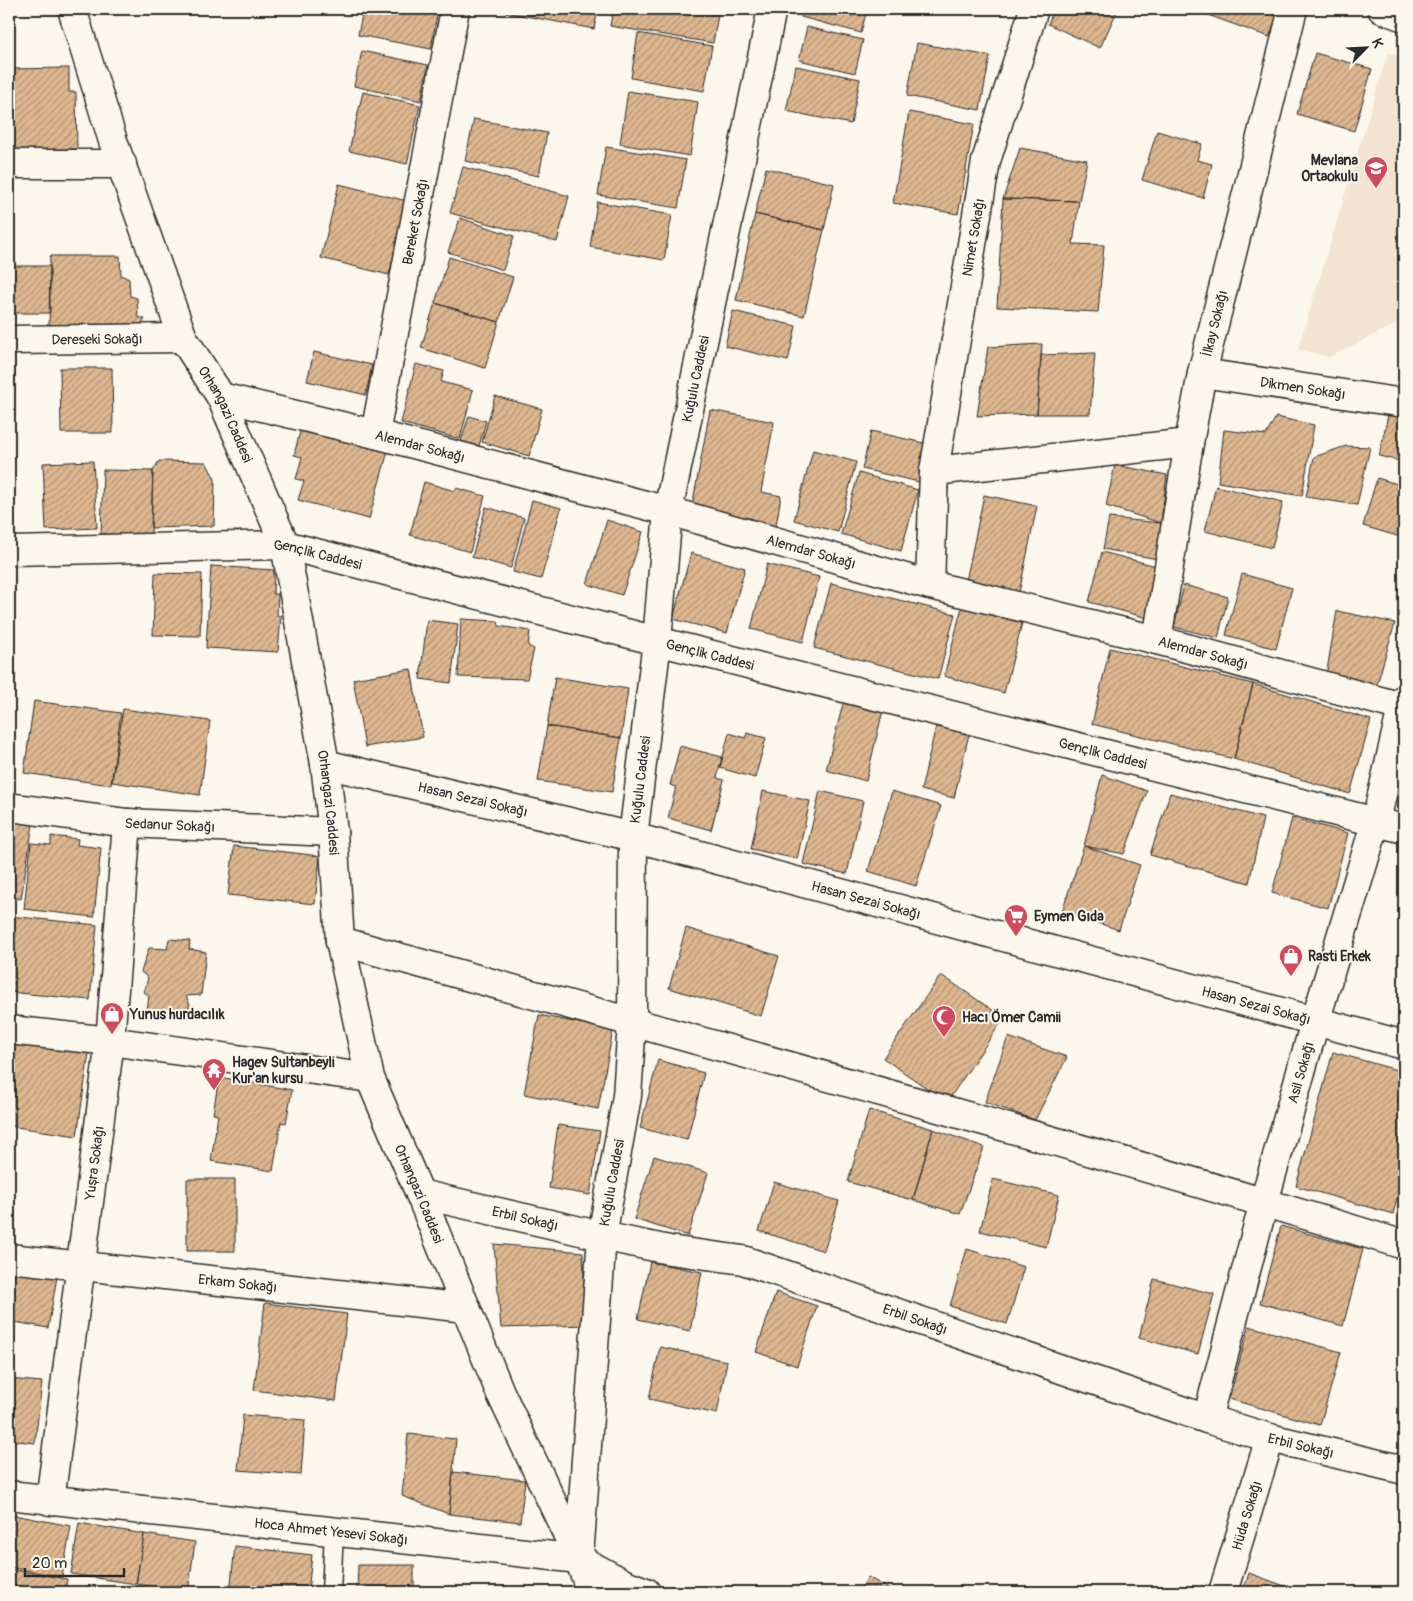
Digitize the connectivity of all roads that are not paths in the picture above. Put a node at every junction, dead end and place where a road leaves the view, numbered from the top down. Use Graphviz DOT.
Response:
graph roads {
  1 [pos="72,9"];
  2 [pos="455,9"];
  3 [pos="772,9"];
  4 [pos="1034,9"];
  5 [pos="1293,9"];
  6 [pos="1382,9"];
  7 [pos="1404,17"];
  8 [pos="9,164"];
  9 [pos="122,164"];
  10 [pos="183,338"];
  11 [pos="9,340"];
  12 [pos="1202,373"];
  13 [pos="221,397"];
  14 [pos="1404,403"];
  15 [pos="375,434"];
  16 [pos="1189,443"];
  17 [pos="934,472"];
  18 [pos="668,512"];
  19 [pos="285,545"];
  20 [pos="9,551"];
  21 [pos="930,585"];
  22 [pos="1157,640"];
  23 [pos="657,641"];
  24 [pos="1403,703"];
  25 [pos="325,764"];
  26 [pos="9,807"];
  27 [pos="1376,821"];
  28 [pos="127,823"];
  29 [pos="1404,829"];
  30 [pos="333,832"];
  31 [pos="633,836"];
  32 [pos="340,942"];
  33 [pos="632,1022"];
  34 [pos="1315,1022"];
  35 [pos="9,1030"];
  36 [pos="110,1042"];
  37 [pos="1404,1045"];
  38 [pos="370,1078"];
  39 [pos="420,1194"];
  40 [pos="1264,1202"];
  41 [pos="602,1236"];
  42 [pos="1404,1245"];
  43 [pos="9,1258"];
  44 [pos="82,1267"];
  45 [pos="466,1308"];
  46 [pos="1207,1418"];
  47 [pos="1270,1438"];
  48 [pos="1404,1470"];
  49 [pos="9,1495"];
  50 [pos="50,1500"];
  51 [pos="334,1532"];
  52 [pos="579,1558"];
  53 [pos="331,1592"];
  54 [pos="591,1592"];
  55 [pos="646,1592"];
  56 [pos="1223,1592"];
  1 -- 9 [label="street, Orhangazi Caddesi"];
  2 -- 15 [label="street, Bereket Sokağı"];
  3 -- 18 [label="street, Kuğulu Caddesi"];
  4 -- 17 [label="street, Nimet Sokağı"];
  5 -- 12 [label="street, İlkay Sokağı"];
  6 -- 7 [label="street"];
  8 -- 9 [label="street"];
  9 -- 10 [label="street, Orhangazi Caddesi"];
  10 -- 11 [label="street, Dereseki Sokağı"];
  10 -- 13 [label="street, Orhangazi Caddesi"];
  12 -- 14 [label="street, Dikmen Sokağı"];
  12 -- 16 [label="street, İlkay Sokağı"];
  13 -- 15 [label="street, Alemdar Sokağı"];
  13 -- 19 [label="street, Orhangazi Caddesi"];
  15 -- 18 [label="street, Alemdar Sokağı"];
  16 -- 17 [label="street"];
  16 -- 22 [label="street, İlkay Sokağı"];
  17 -- 21 [label="street, Nimet Sokağı"];
  18 -- 21 [label="street, Alemdar Sokağı"];
  18 -- 23 [label="street, Kuğulu Caddesi"];
  19 -- 20 [label="street, Gençlik Caddesi"];
  19 -- 23 [label="street, Gençlik Caddesi"];
  19 -- 25 [label="street, Orhangazi Caddesi"];
  21 -- 22 [label="street, Alemdar Sokağı"];
  22 -- 24 [label="street, Alemdar Sokağı"];
  23 -- 27 [label="street, Gençlik Caddesi"];
  23 -- 31 [label="street, Kuğulu Caddesi"];
  24 -- 27 [label="street, Asil Sokağı"];
  25 -- 30 [label="street, Orhangazi Caddesi"];
  25 -- 31 [label="street, Hasan Sezai Sokağı"];
  26 -- 28 [label="street, Sedanur Sokağı"];
  27 -- 29 [label="street, Gençlik Caddesi"];
  27 -- 34 [label="street, Asil Sokağı"];
  28 -- 30 [label="street, Sedanur Sokağı"];
  28 -- 36 [label="street, Yuşra Sokağı"];
  30 -- 32 [label="street, Orhangazi Caddesi"];
  31 -- 33 [label="street, Kuğulu Caddesi"];
  31 -- 34 [label="street, Hasan Sezai Sokağı"];
  32 -- 33 [label="street"];
  32 -- 38 [label="street, Orhangazi Caddesi"];
  33 -- 40 [label="street"];
  33 -- 41 [label="street, Kuğulu Caddesi"];
  34 -- 37 [label="street, Hasan Sezai Sokağı"];
  34 -- 40 [label="street, Asil Sokağı"];
  35 -- 36 [label="street"];
  36 -- 38 [label="street"];
  36 -- 44 [label="street, Yuşra Sokağı"];
  38 -- 39 [label="street, Orhangazi Caddesi"];
  39 -- 41 [label="street, Erbil Sokağı"];
  39 -- 45 [label="street, Orhangazi Caddesi"];
  40 -- 42 [label="street"];
  40 -- 46 [label="street, Asil Sokağı"];
  41 -- 46 [label="street, Erbil Sokağı"];
  41 -- 52 [label="street, Kuğulu Caddesi"];
  43 -- 44 [label="street, Erkam Sokağı"];
  44 -- 45 [label="street, Erkam Sokağı"];
  44 -- 50 [label="street, Yuşra Sokağı"];
  45 -- 52 [label="street, Orhangazi Caddesi"];
  46 -- 47 [label="street, Erbil Sokağı"];
  47 -- 48 [label="street, Erbil Sokağı"];
  47 -- 56 [label="street, Hüda Sokağı"];
  49 -- 50 [label="street, Hoca Ahmet Yesevi Sokağı"];
  50 -- 51 [label="street, Hoca Ahmet Yesevi Sokağı"];
  51 -- 52 [label="street, Hoca Ahmet Yesevi Sokağı"];
  51 -- 53 [label="lane"];
  52 -- 54 [label="street, Orhangazi Caddesi"];
  52 -- 55 [label="street, Hoca Ahmet Yesevi Sokağı"];
}
